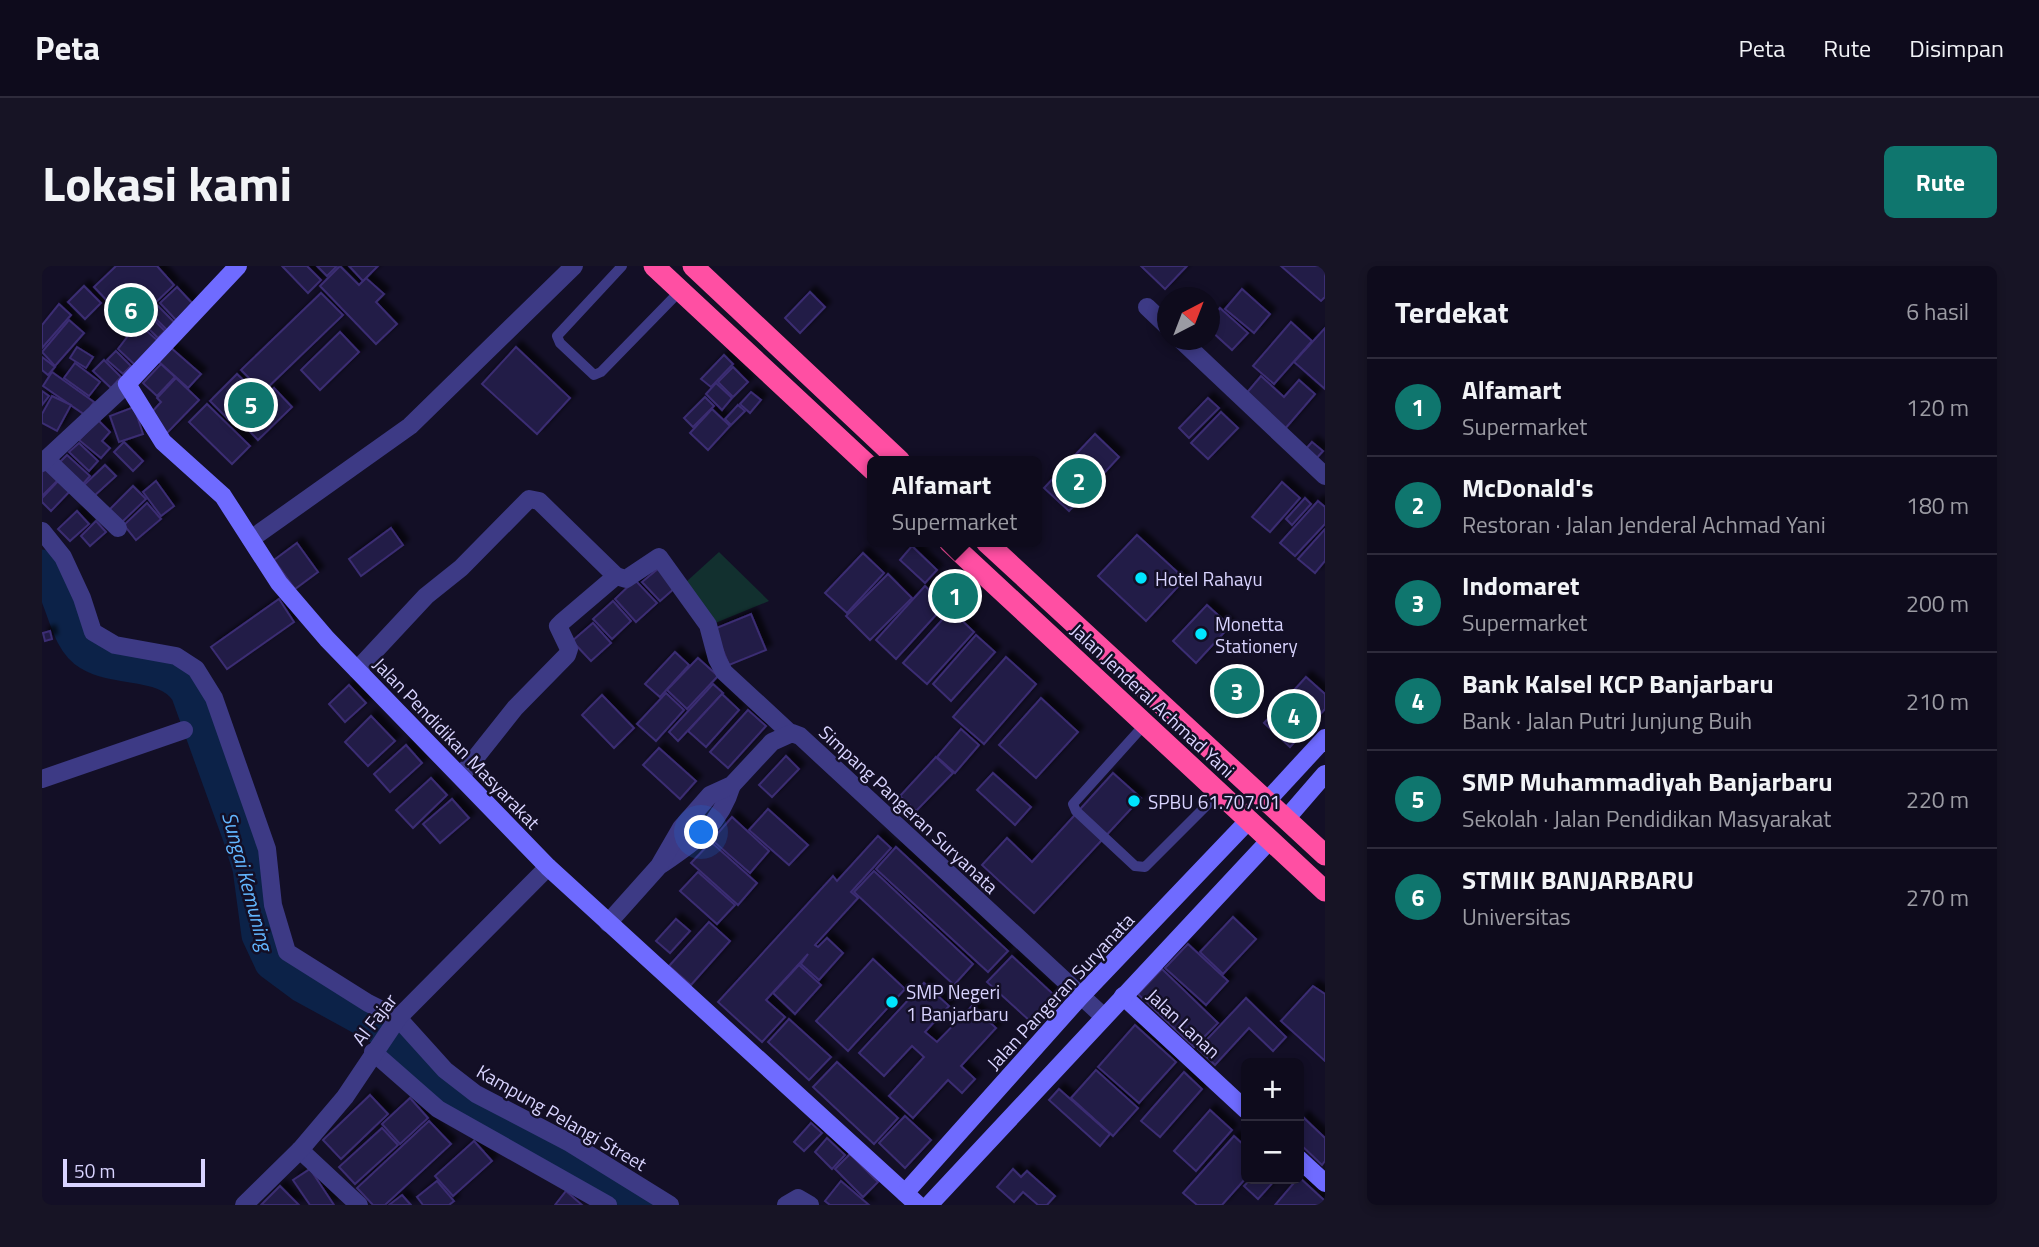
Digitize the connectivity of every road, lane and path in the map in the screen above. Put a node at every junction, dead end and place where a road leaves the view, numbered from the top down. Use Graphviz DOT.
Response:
graph roads {
  1 [pos="237,266"];
  2 [pos="574,266"];
  3 [pos="622,266"];
  4 [pos="654,266"];
  5 [pos="695,267"];
  6 [pos="681,290"];
  7 [pos="1147,307"];
  8 [pos="1157,317"];
  9 [pos="1192,350"];
  10 [pos="811,378"];
  11 [pos="127,384"];
  12 [pos="794,397"];
  13 [pos="895,456"];
  14 [pos="44,461"];
  15 [pos="867,464"];
  16 [pos="1325,476"];
  17 [pos="118,528"];
  18 [pos="42,531"];
  19 [pos="251,539"];
  20 [pos="954,547"];
  21 [pos="991,547"];
  22 [pos="616,576"];
  23 [pos="357,670"];
  24 [pos="1144,724"];
  25 [pos="184,730"];
  26 [pos="789,732"];
  27 [pos="1325,738"];
  28 [pos="1325,774"];
  29 [pos="461,776"];
  30 [pos="42,779"];
  31 [pos="1219,793"];
  32 [pos="1266,802"];
  33 [pos="1286,819"];
  34 [pos="1249,820"];
  35 [pos="1270,840"];
  36 [pos="1325,855"];
  37 [pos="548,867"];
  38 [pos="1325,891"];
  39 [pos="608,923"];
  40 [pos="1123,996"];
  41 [pos="1080,997"];
  42 [pos="1103,1016"];
  43 [pos="397,1019"];
  44 [pos="375,1048"];
  45 [pos="1241,1105"];
  46 [pos="300,1150"];
  47 [pos="1304,1164"];
  48 [pos="1325,1183"];
  49 [pos="916,1202"];
  50 [pos="244,1205"];
  51 [pos="359,1205"];
  52 [pos="608,1205"];
  53 [pos="670,1205"];
  54 [pos="786,1205"];
  55 [pos="810,1205"];
  1 -- 11 [label="street"];
  2 -- 19 [label="street"];
  3 -- 6 [label="lane"];
  4 -- 6 [label="highway"];
  5 -- 10 [label="highway"];
  6 -- 12 [label="highway"];
  7 -- 8 [label="street"];
  9 -- 16 [label="street"];
  10 -- 12 [label="highway"];
  10 -- 13 [label="highway"];
  11 -- 14 [label="street"];
  11 -- 19 [label="street, Jalan Pendidikan Masyarakat"];
  12 -- 15 [label="highway"];
  14 -- 17 [label="street"];
  18 -- 43 [label="street, Kampung Pelangi Street"];
  19 -- 23 [label="street, Jalan Pendidikan Masyarakat"];
  20 -- 24 [label="highway, Jalan Jenderal Achmad Yani"];
  21 -- 32 [label="highway, Jalan Jenderal Achmad Yani"];
  22 -- 23 [label="street"];
  22 -- 26 [label="street"];
  22 -- 29 [label="street"];
  23 -- 29 [label="street, Jalan Pendidikan Masyarakat"];
  24 -- 31 [label="highway, Jalan Jenderal Achmad Yani"];
  24 -- 31 [label="lane"];
  25 -- 30 [label="street"];
  26 -- 39 [label="street, Simpang Pangeran Suryanata"];
  26 -- 41 [label="street, Simpang Pangeran Suryanata"];
  27 -- 32 [label="street"];
  28 -- 33 [label="street"];
  29 -- 37 [label="street, Jalan Pendidikan Masyarakat"];
  31 -- 34 [label="highway, Jalan Jenderal Achmad Yani"];
  32 -- 33 [label="highway, Jalan Jenderal Achmad Yani"];
  33 -- 36 [label="highway, Jalan Jenderal Achmad Yani"];
  34 -- 35 [label="highway, Jalan Jenderal Achmad Yani"];
  34 -- 41 [label="street, Jalan Pangeran Suryanata"];
  35 -- 38 [label="highway, Jalan Jenderal Achmad Yani"];
  35 -- 40 [label="street"];
  37 -- 39 [label="street, Jalan Pendidikan Masyarakat"];
  37 -- 43 [label="street, Al Fajar"];
  39 -- 49 [label="street, Jalan Pendidikan Masyarakat"];
  40 -- 42 [label="street"];
  40 -- 45 [label="street, Jalan Lanan"];
  41 -- 42 [label="street, Simpang Pangeran Suryanata"];
  41 -- 49 [label="street, Jalan Pangeran Suryanata"];
  42 -- 49 [label="street"];
  43 -- 44 [label="street, Al Fajar"];
  43 -- 53 [label="street, Kampung Pelangi Street"];
  44 -- 46 [label="street, Al Fajar"];
  44 -- 52 [label="street"];
  46 -- 50 [label="street, Al Fajar"];
  46 -- 51 [label="street"];
  47 -- 48 [label="street"];
  54 -- 55 [label="street"];
}
